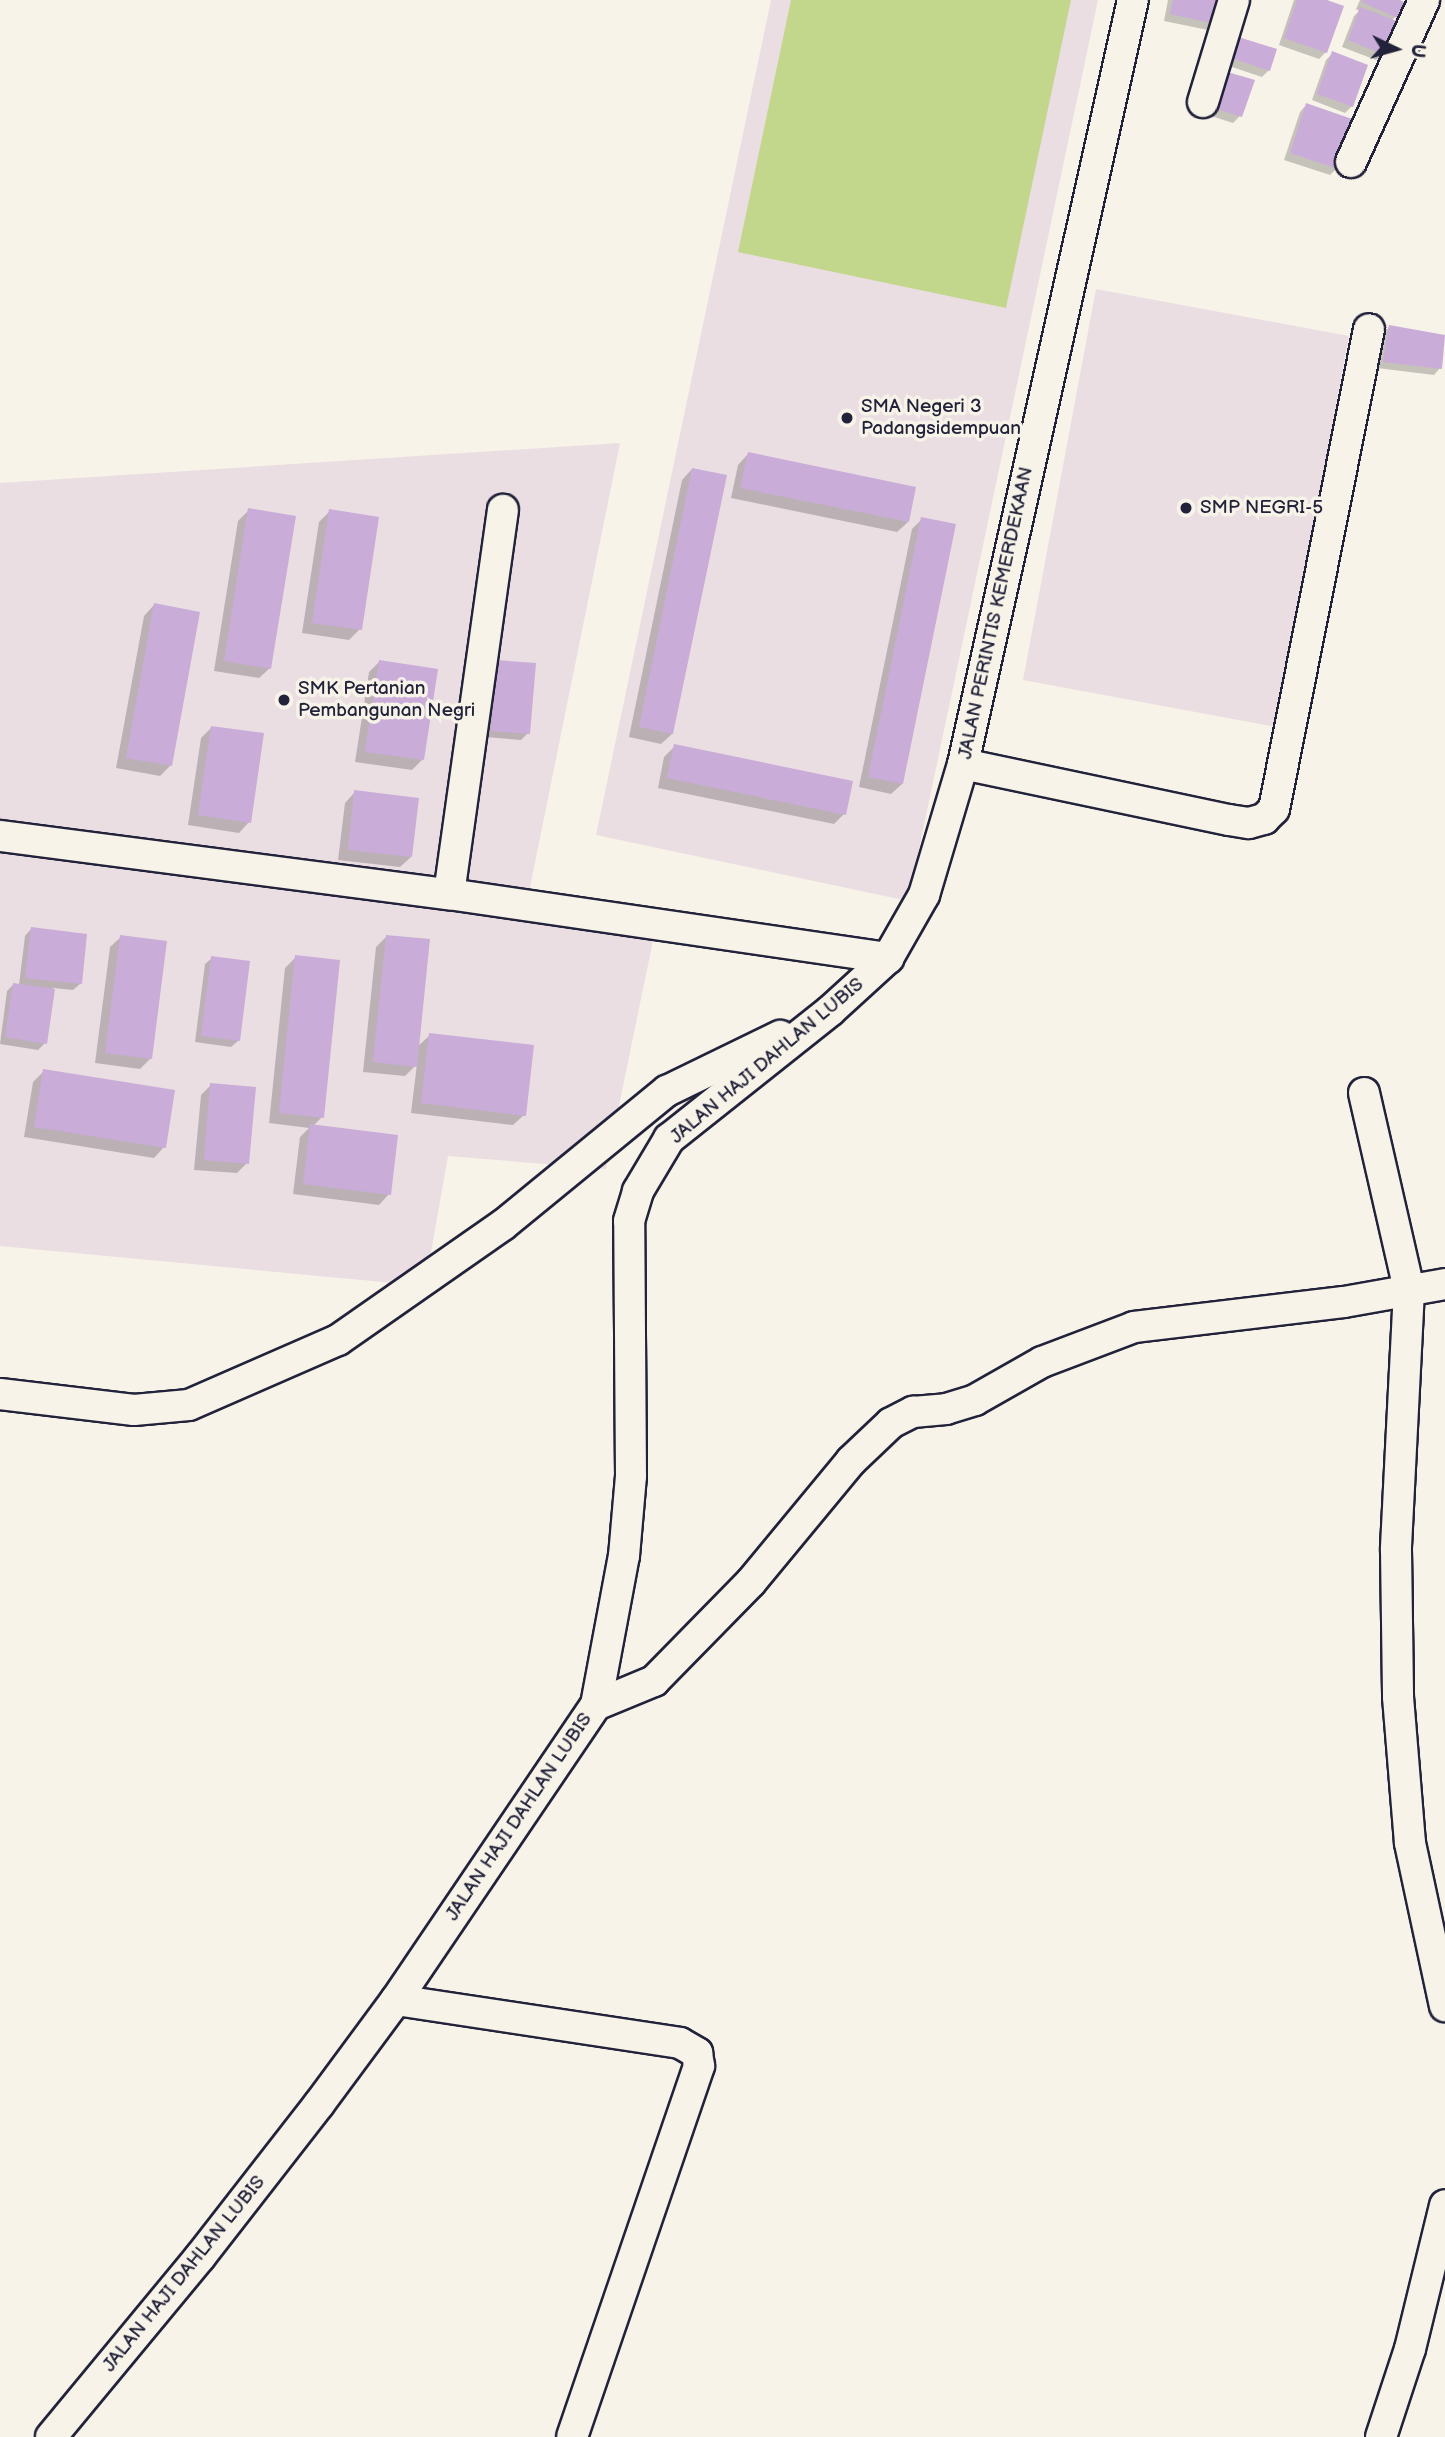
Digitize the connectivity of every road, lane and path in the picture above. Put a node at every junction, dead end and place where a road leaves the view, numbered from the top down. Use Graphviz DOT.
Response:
graph roads {
  1 [pos="1133,0"];
  2 [pos="1234,0"];
  3 [pos="1423,0"];
  4 [pos="1203,102"];
  5 [pos="1352,162"];
  6 [pos="1369,329"];
  7 [pos="503,510"];
  8 [pos="963,764"];
  9 [pos="0,836"];
  10 [pos="449,894"];
  11 [pos="924,895"];
  12 [pos="888,958"];
  13 [pos="830,1011"];
  14 [pos="1364,1093"];
  15 [pos="1445,1284"];
  16 [pos="1409,1290"];
  17 [pos="0,1394"];
  18 [pos="596,1705"];
  19 [pos="396,2000"];
  20 [pos="1445,2006"];
  21 [pos="1445,2205"];
  22 [pos="51,2437"];
  23 [pos="572,2437"];
  24 [pos="1381,2437"];
  1 -- 8 [label="street, JALAN PERINTIS KEMERDEKAAN"];
  2 -- 4 [label="street"];
  3 -- 5 [label="street"];
  6 -- 8 [label="street"];
  7 -- 10 [label="street"];
  8 -- 11 [label="street, JALAN PERINTIS KEMERDEKAAN"];
  9 -- 10 [label="street"];
  10 -- 12 [label="street"];
  11 -- 12 [label="street, JALAN HAJI DAHLAN LUBIS"];
  12 -- 13 [label="street, JALAN HAJI DAHLAN LUBIS"];
  13 -- 17 [label="street"];
  13 -- 18 [label="street, JALAN HAJI DAHLAN LUBIS"];
  14 -- 16 [label="street"];
  15 -- 16 [label="street"];
  16 -- 18 [label="street"];
  16 -- 20 [label="street"];
  18 -- 19 [label="street, JALAN HAJI DAHLAN LUBIS"];
  19 -- 22 [label="street, JALAN HAJI DAHLAN LUBIS"];
  19 -- 23 [label="street"];
  21 -- 24 [label="street"];
}
